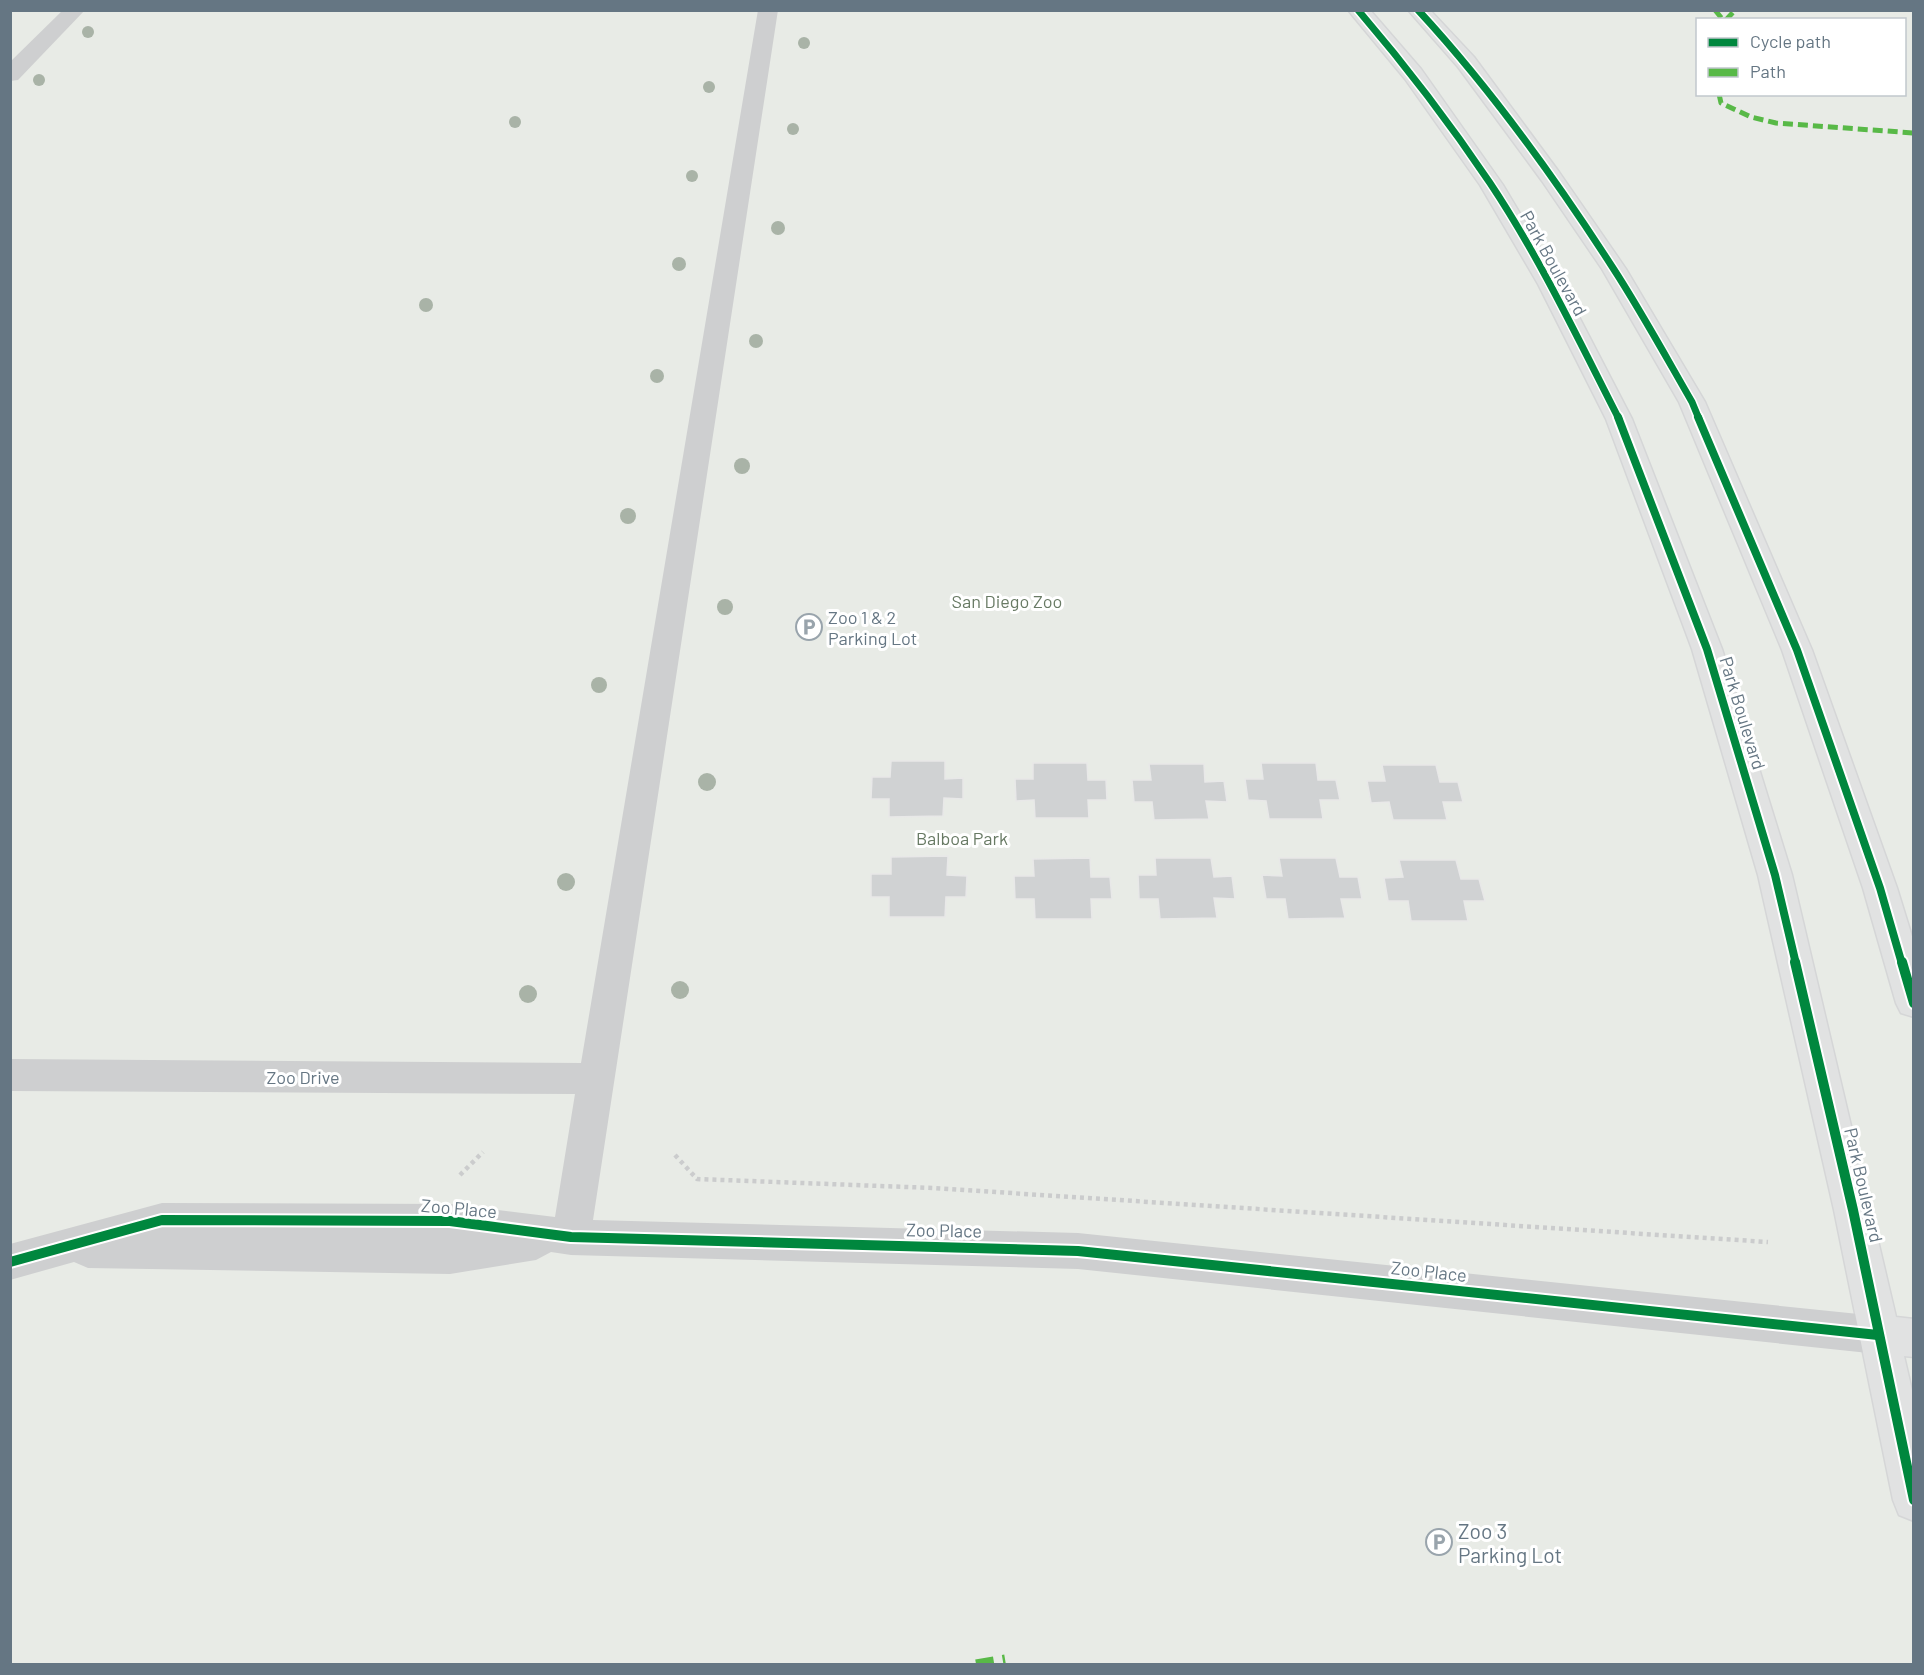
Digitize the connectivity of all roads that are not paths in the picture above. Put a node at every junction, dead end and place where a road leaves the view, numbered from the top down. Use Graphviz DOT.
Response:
graph roads {
  1 [pos="75,10"];
  2 [pos="768,10"];
  3 [pos="1358,10"];
  4 [pos="1418,10"];
  5 [pos="10,75"];
  6 [pos="1914,1003"];
  7 [pos="10,1075"];
  8 [pos="595,1079"];
  9 [pos="571,1237"];
  10 [pos="10,1262"];
  11 [pos="1896,1337"];
  12 [pos="1914,1500"];
  1 -- 5 [label="street"];
  2 -- 8 [label="street"];
  3 -- 11 [label="main road, Park Boulevard"];
  4 -- 6 [label="main road"];
  7 -- 8 [label="street, Zoo Drive"];
  8 -- 9 [label="street"];
  9 -- 10 [label="street, Zoo Place"];
  9 -- 11 [label="street, Zoo Place"];
  11 -- 12 [label="main road, Park Boulevard"];
}
